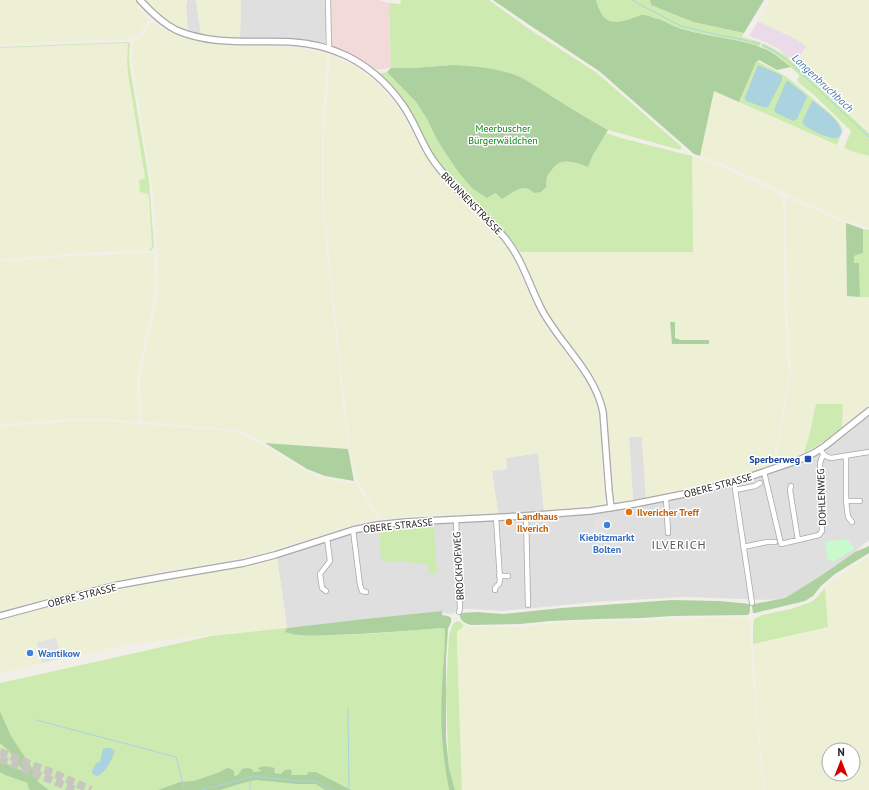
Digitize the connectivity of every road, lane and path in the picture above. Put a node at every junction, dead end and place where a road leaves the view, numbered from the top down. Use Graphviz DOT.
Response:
graph roads {
  1 [pos="140,0"];
  2 [pos="328,0"];
  3 [pos="329,49"];
  4 [pos="869,411"];
  5 [pos="820,449"];
  6 [pos="869,452"];
  7 [pos="824,455"];
  8 [pos="846,456"];
  9 [pos="764,472"];
  10 [pos="734,482"];
  11 [pos="760,483"];
  12 [pos="791,486"];
  13 [pos="735,490"];
  14 [pos="666,498"];
  15 [pos="846,501"];
  16 [pos="860,501"];
  17 [pos="611,508"];
  18 [pos="526,515"];
  19 [pos="496,517"];
  20 [pos="456,519"];
  21 [pos="852,522"];
  22 [pos="353,530"];
  23 [pos="668,532"];
  24 [pos="327,538"];
  25 [pos="798,540"];
  26 [pos="775,542"];
  27 [pos="743,547"];
  28 [pos="499,576"];
  29 [pos="508,576"];
  30 [pos="494,590"];
  31 [pos="326,591"];
  32 [pos="366,592"];
  33 [pos="752,603"];
  34 [pos="528,605"];
  35 [pos="459,612"];
  36 [pos="0,616"];
  1 -- 3 [label="street, BRUNNENSTRASSE"];
  2 -- 3 [label="street"];
  3 -- 17 [label="street, BRUNNENSTRASSE"];
  4 -- 5 [label="street, OBERE STRASSE"];
  5 -- 7 [label="street"];
  5 -- 9 [label="street, OBERE STRASSE"];
  6 -- 8 [label="street"];
  7 -- 8 [label="street"];
  7 -- 25 [label="street, DOHLENWEG"];
  8 -- 15 [label="street"];
  9 -- 10 [label="street, OBERE STRASSE"];
  9 -- 25 [label="street"];
  10 -- 13 [label="street"];
  10 -- 14 [label="street, OBERE STRASSE"];
  11 -- 13 [label="street"];
  12 -- 25 [label="street"];
  13 -- 27 [label="street"];
  14 -- 17 [label="street, OBERE STRASSE"];
  14 -- 23 [label="street"];
  15 -- 16 [label="street"];
  15 -- 21 [label="street"];
  17 -- 18 [label="street, OBERE STRASSE"];
  18 -- 19 [label="street, OBERE STRASSE"];
  18 -- 34 [label="street"];
  19 -- 20 [label="street, OBERE STRASSE"];
  19 -- 28 [label="street"];
  20 -- 22 [label="street, OBERE STRASSE"];
  20 -- 35 [label="street, BROCKHOFWEG"];
  22 -- 24 [label="street, OBERE STRASSE"];
  22 -- 32 [label="street"];
  24 -- 31 [label="street"];
  24 -- 36 [label="street, OBERE STRASSE"];
  26 -- 27 [label="street"];
  27 -- 33 [label="street"];
  28 -- 29 [label="street"];
  28 -- 30 [label="street"];
}
